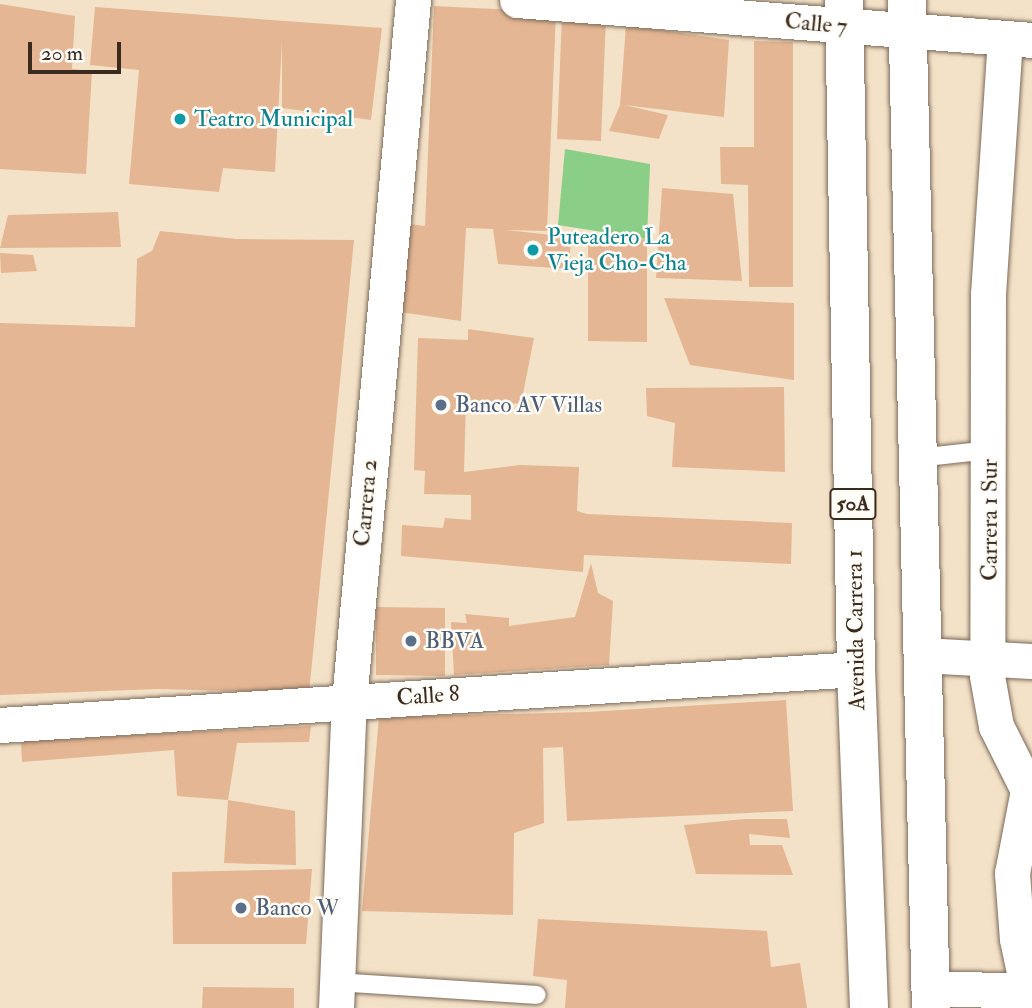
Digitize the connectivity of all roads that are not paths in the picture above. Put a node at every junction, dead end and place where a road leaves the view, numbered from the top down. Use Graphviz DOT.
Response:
graph roads {
  1 [pos="413,0"];
  2 [pos="517,0"];
  3 [pos="844,13"];
  4 [pos="907,15"];
  5 [pos="1019,39"];
  6 [pos="989,450"];
  7 [pos="917,458"];
  8 [pos="921,655"];
  9 [pos="990,661"];
  10 [pos="1032,661"];
  11 [pos="856,669"];
  12 [pos="349,701"];
  13 [pos="0,725"];
  14 [pos="1030,790"];
  15 [pos="1030,991"];
  16 [pos="337,995"];
  17 [pos="537,995"];
  18 [pos="930,998"];
  19 [pos="869,1008"];
  1 -- 12 [label="street, Carrera 2"];
  2 -- 3 [label="street, Calle 7"];
  3 -- 4 [label="street, Calle 7"];
  3 -- 11 [label="main road, Avenida Carrera 1 / 50A"];
  4 -- 5 [label="street, Calle 7"];
  4 -- 7 [label="main road"];
  5 -- 6 [label="street, Carrera 1 Sur"];
  6 -- 7 [label="lane"];
  6 -- 9 [label="street, Carrera 1 Sur"];
  7 -- 8 [label="main road"];
  8 -- 9 [label="street"];
  8 -- 18 [label="main road"];
  9 -- 10 [label="street"];
  9 -- 14 [label="street, Carrera 1 Sur"];
  11 -- 12 [label="street, Calle 8"];
  11 -- 19 [label="main road, Avenida Carrera 1 / 50A"];
  12 -- 13 [label="street, Calle 8"];
  12 -- 16 [label="street, Carrera 2"];
  14 -- 15 [label="street, Carrera 1 Sur"];
  15 -- 18 [label="street"];
  16 -- 17 [label="lane"];
}
